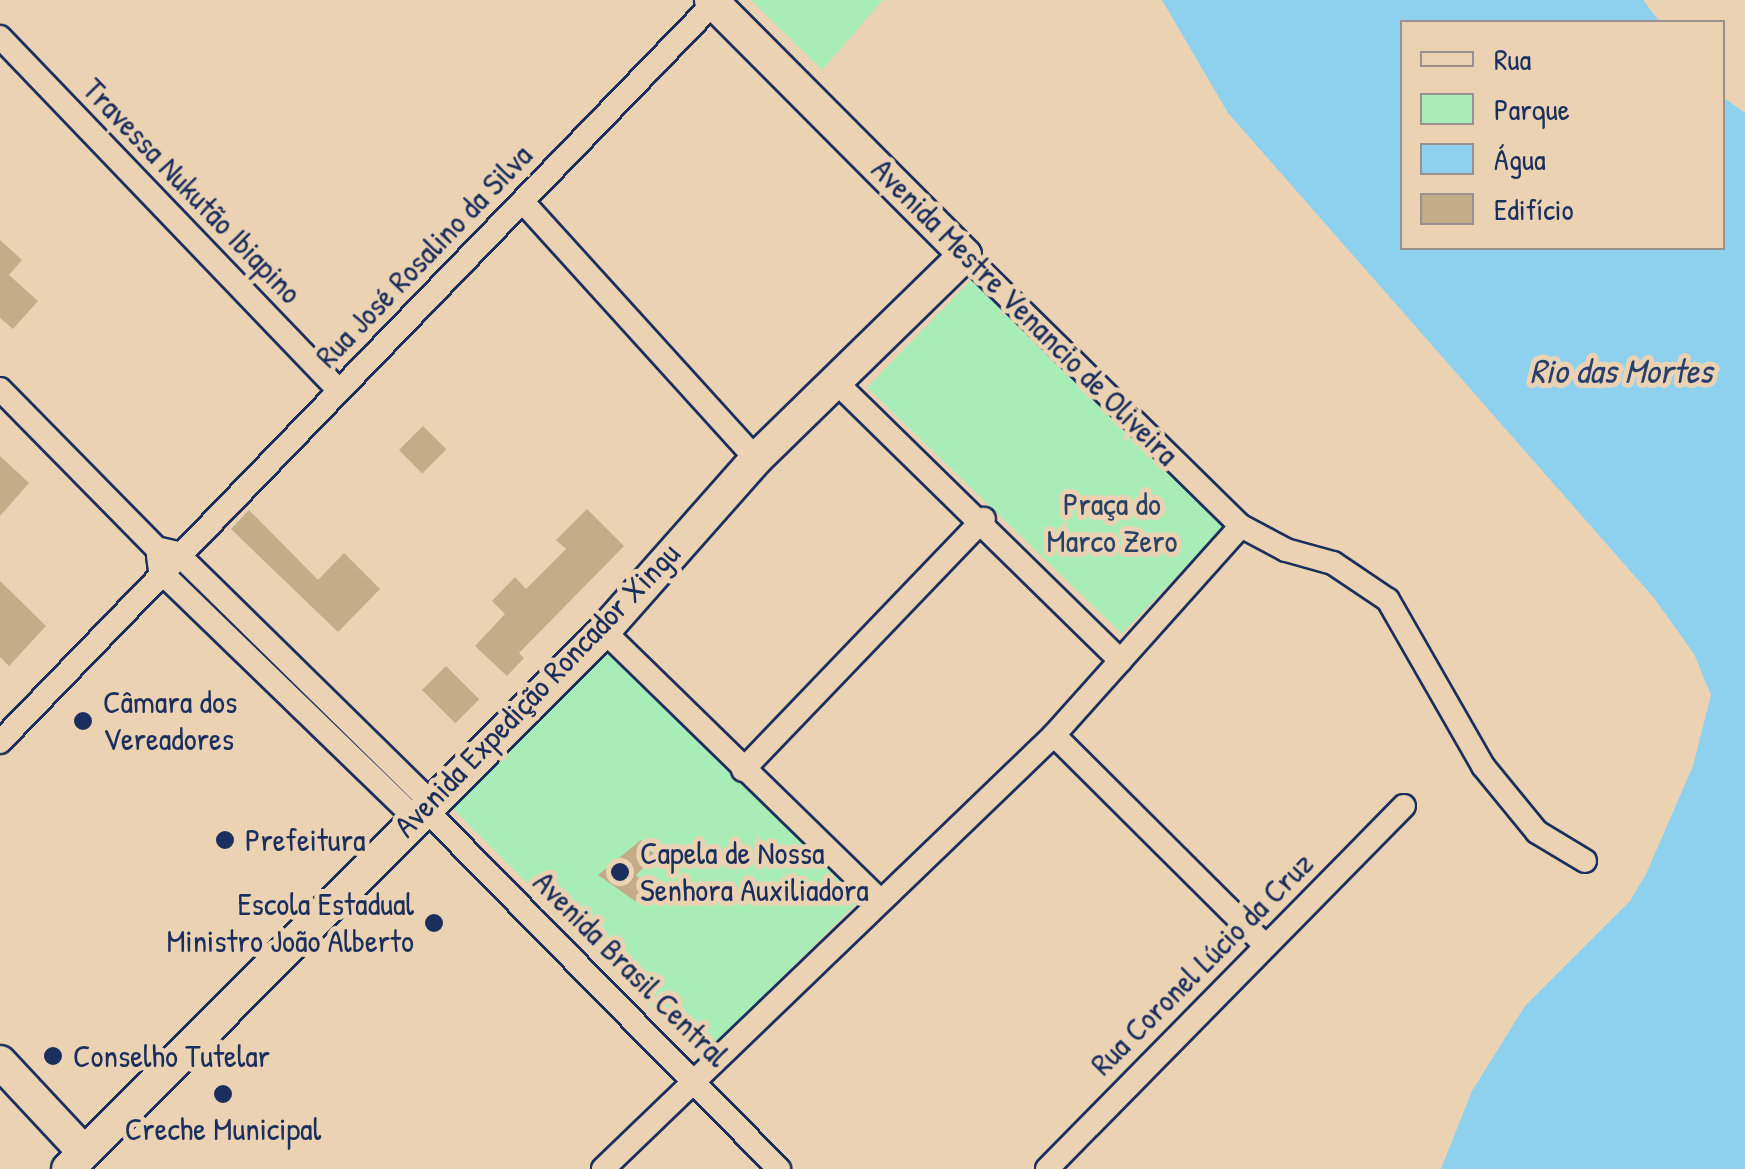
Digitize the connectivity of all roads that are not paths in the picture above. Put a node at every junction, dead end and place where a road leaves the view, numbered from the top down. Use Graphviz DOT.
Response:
graph roads {
  1 [pos="713,2"];
  2 [pos="0,37"];
  3 [pos="523,202"];
  4 [pos="965,255"];
  5 [pos="837,383"];
  6 [pos="0,389"];
  7 [pos="338,390"];
  8 [pos="756,458"];
  9 [pos="984,520"];
  10 [pos="1241,526"];
  11 [pos="164,557"];
  12 [pos="604,631"];
  13 [pos="1121,662"];
  14 [pos="5,726"];
  15 [pos="1054,735"];
  16 [pos="744,770"];
  17 [pos="1404,806"];
  18 [pos="425,812"];
  19 [pos="1585,861"];
  20 [pos="879,899"];
  21 [pos="1266,946"];
  22 [pos="0,1062"];
  23 [pos="694,1077"];
  24 [pos="76,1161"];
  25 [pos="603,1169"];
  26 [pos="778,1169"];
  27 [pos="1046,1169"];
  1 -- 3 [label="street, Rua José Rosalino da Silva"];
  1 -- 4 [label="street, Avenida Mestre Venancio de Oliveira"];
  2 -- 7 [label="street, Travessa Nukutão Ibiapino"];
  3 -- 7 [label="street, Rua José Rosalino da Silva"];
  3 -- 8 [label="street"];
  4 -- 5 [label="street, Avenida Expedição Roncador Xingu"];
  4 -- 10 [label="street, Avenida Mestre Venancio de Oliveira"];
  5 -- 8 [label="street, Avenida Expedição Roncador Xingu"];
  5 -- 9 [label="street"];
  6 -- 11 [label="street, Avenida Brasil Central"];
  7 -- 11 [label="street, Rua José Rosalino da Silva"];
  8 -- 12 [label="street, Avenida Expedição Roncador Xingu"];
  9 -- 13 [label="street"];
  9 -- 16 [label="street"];
  10 -- 13 [label="street"];
  10 -- 19 [label="street, Avenida Mestre Venancio de Oliveira"];
  11 -- 14 [label="street, Rua José Rosalino da Silva"];
  11 -- 18 [label="street, Avenida Brasil Central"];
  12 -- 16 [label="street"];
  12 -- 18 [label="street, Avenida Expedição Roncador Xingu"];
  13 -- 15 [label="street"];
  15 -- 20 [label="street"];
  15 -- 21 [label="street"];
  16 -- 20 [label="street"];
  17 -- 21 [label="street, Rua Coronel Lúcio da Cruz"];
  18 -- 23 [label="street, Avenida Brasil Central"];
  18 -- 24 [label="street, Avenida Expedição Roncador Xingu"];
  20 -- 23 [label="street"];
  21 -- 27 [label="street, Rua Coronel Lúcio da Cruz"];
  22 -- 24 [label="street"];
  23 -- 25 [label="street"];
  23 -- 26 [label="street, Avenida Brasil Central"];
}
